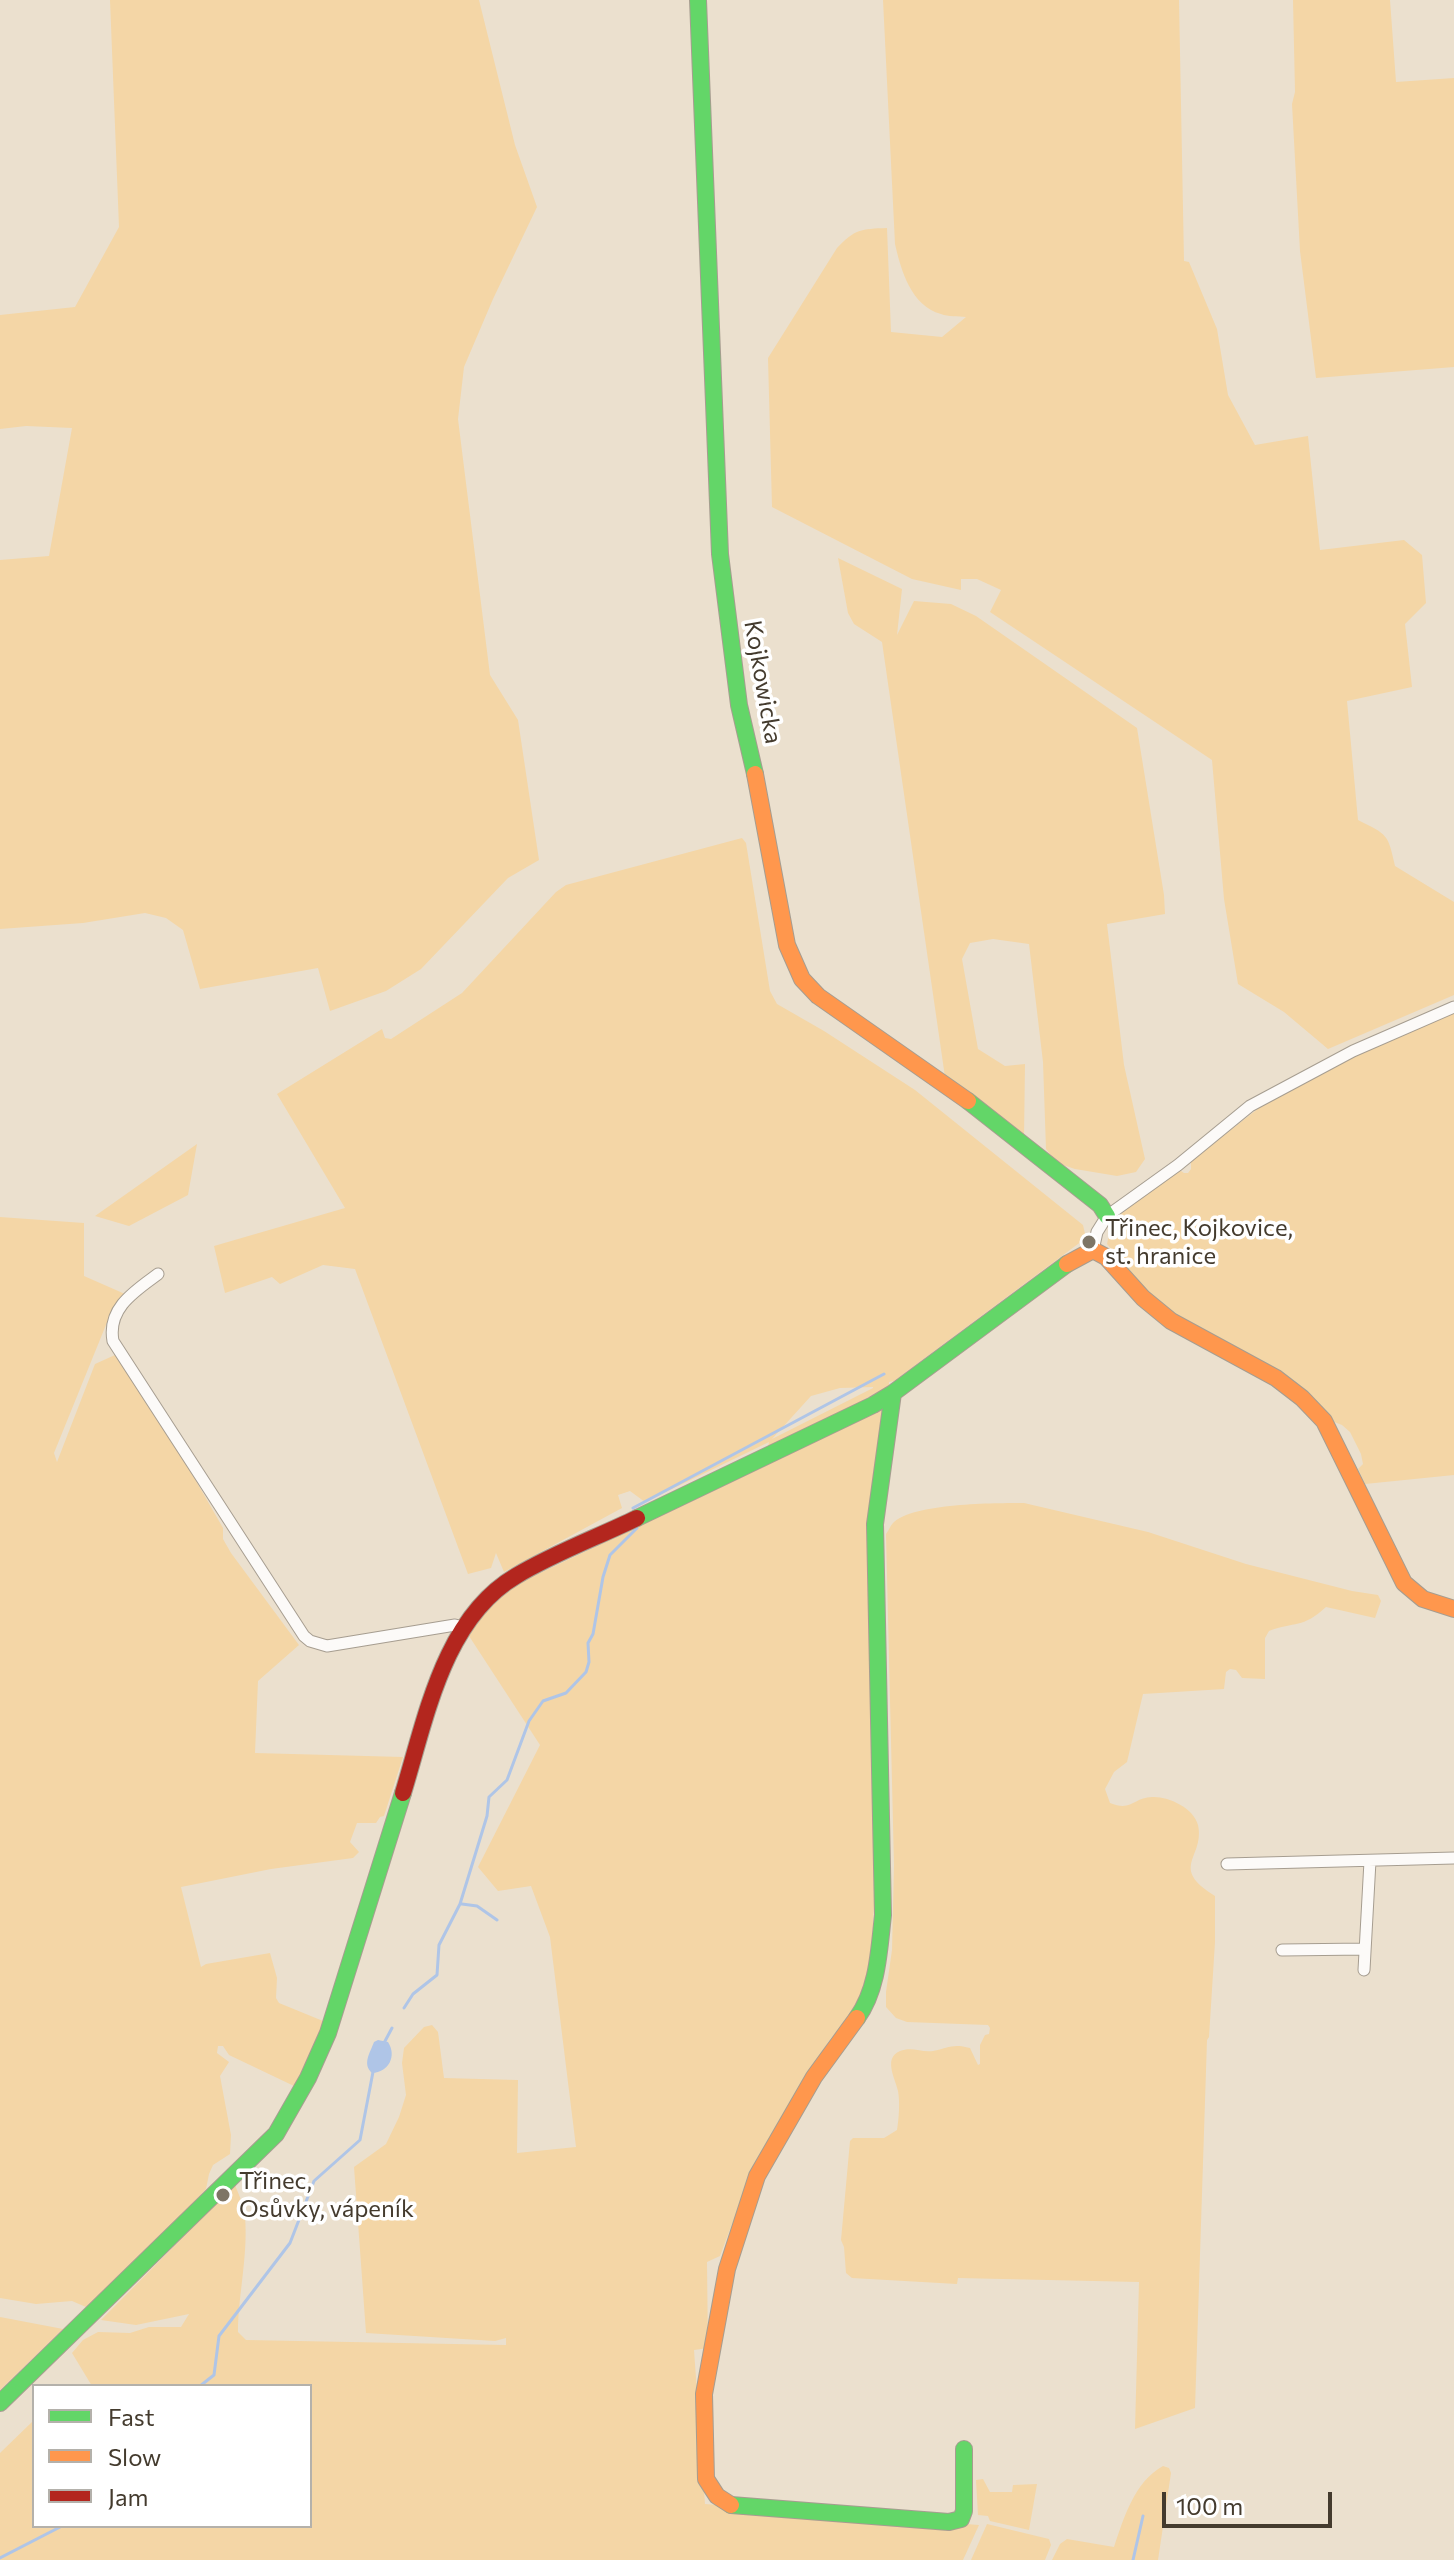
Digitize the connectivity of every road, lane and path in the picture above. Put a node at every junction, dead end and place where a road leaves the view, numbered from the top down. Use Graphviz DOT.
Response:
graph roads {
  1 [pos="698,0"];
  2 [pos="1454,1007"];
  3 [pos="1107,1216"];
  4 [pos="1093,1250"];
  5 [pos="158,1274"];
  6 [pos="893,1393"];
  7 [pos="1454,1609"];
  8 [pos="463,1627"];
  9 [pos="1454,1858"];
  10 [pos="1370,1861"];
  11 [pos="1227,1864"];
  12 [pos="1365,1949"];
  13 [pos="1282,1950"];
  14 [pos="1364,1970"];
  15 [pos="0,2403"];
  16 [pos="964,2449"];
  1 -- 3 [label="street, Kojkowicka"];
  2 -- 3 [label="street"];
  3 -- 4 [label="street"];
  4 -- 6 [label="street"];
  4 -- 7 [label="street"];
  5 -- 8 [label="street"];
  6 -- 8 [label="street"];
  6 -- 16 [label="street"];
  8 -- 15 [label="street"];
  9 -- 10 [label="street"];
  10 -- 11 [label="street"];
  10 -- 12 [label="street"];
  12 -- 13 [label="street"];
  12 -- 14 [label="street"];
}
